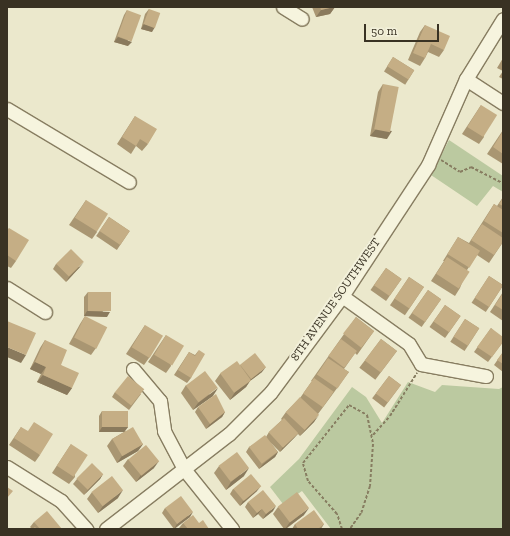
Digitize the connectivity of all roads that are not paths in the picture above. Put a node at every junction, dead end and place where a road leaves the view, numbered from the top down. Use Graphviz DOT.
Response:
graph roads {
  1 [pos="283,7"];
  2 [pos="302,19"];
  3 [pos="503,19"];
  4 [pos="466,79"];
  5 [pos="503,103"];
  6 [pos="7,109"];
  7 [pos="129,182"];
  8 [pos="7,288"];
  9 [pos="342,296"];
  10 [pos="45,312"];
  11 [pos="133,369"];
  12 [pos="486,376"];
  13 [pos="7,468"];
  14 [pos="184,469"];
  15 [pos="86,529"];
  16 [pos="106,529"];
  17 [pos="232,529"];
  1 -- 2 [label="street"];
  3 -- 4 [label="street, 8TH AVENUE SOUTHWEST"];
  4 -- 5 [label="street"];
  4 -- 9 [label="street, 8TH AVENUE SOUTHWEST"];
  6 -- 7 [label="street"];
  8 -- 10 [label="street"];
  9 -- 12 [label="street"];
  9 -- 14 [label="street, 8TH AVENUE SOUTHWEST"];
  11 -- 14 [label="street"];
  13 -- 15 [label="street"];
  14 -- 16 [label="street, 8TH AVENUE SOUTHWEST"];
  14 -- 17 [label="street"];
}
